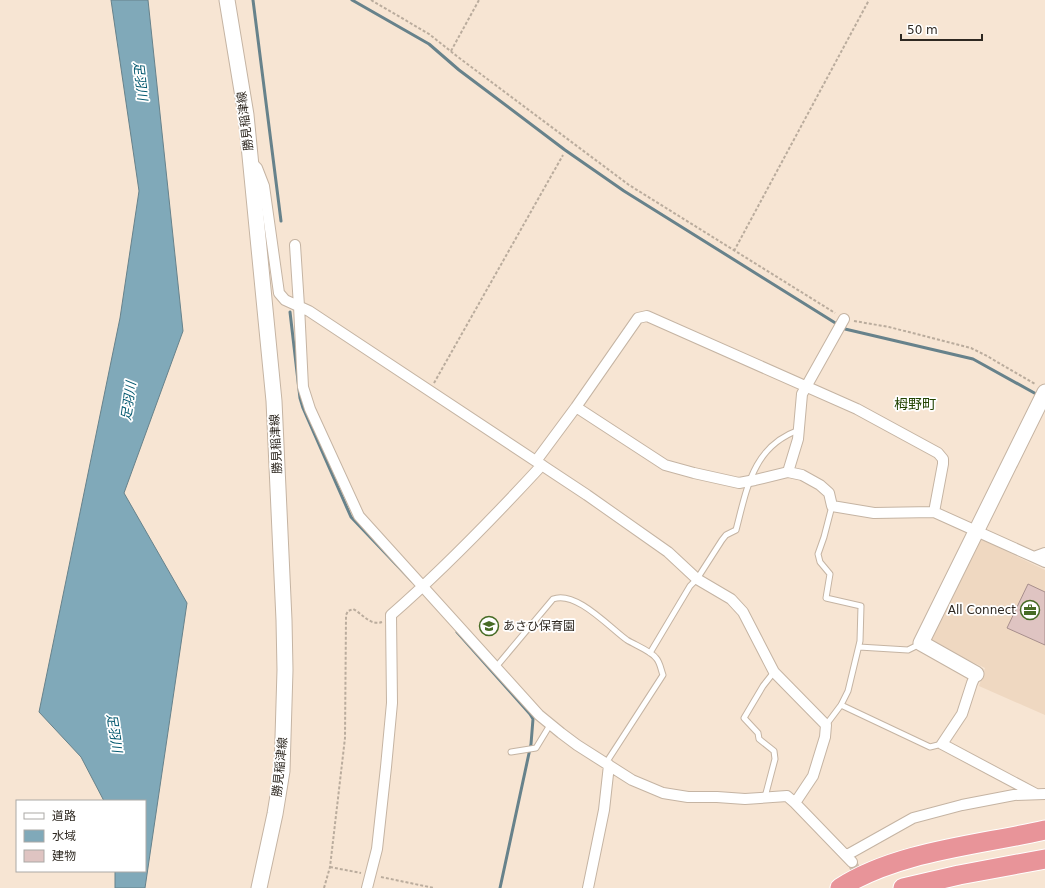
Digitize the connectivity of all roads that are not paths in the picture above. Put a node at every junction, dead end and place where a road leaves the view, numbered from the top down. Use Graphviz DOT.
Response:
graph roads {
  1 [pos="227,0"];
  2 [pos="250,160"];
  3 [pos="295,245"];
  4 [pos="299,306"];
  5 [pos="841,324"];
  6 [pos="805,387"];
  7 [pos="1042,393"];
  8 [pos="576,407"];
  9 [pos="799,430"];
  10 [pos="539,463"];
  11 [pos="788,472"];
  12 [pos="748,481"];
  13 [pos="832,506"];
  14 [pos="934,512"];
  15 [pos="977,531"];
  16 [pos="1045,552"];
  17 [pos="1034,556"];
  18 [pos="1045,562"];
  19 [pos="697,579"];
  20 [pos="421,589"];
  21 [pos="921,643"];
  22 [pos="859,647"];
  23 [pos="650,653"];
  24 [pos="496,667"];
  25 [pos="774,672"];
  26 [pos="976,674"];
  27 [pos="842,705"];
  28 [pos="550,725"];
  29 [pos="826,725"];
  30 [pos="942,744"];
  31 [pos="511,752"];
  32 [pos="608,764"];
  33 [pos="1041,794"];
  34 [pos="765,797"];
  35 [pos="795,803"];
  36 [pos="1044,830"];
  37 [pos="953,849"];
  38 [pos="1045,859"];
  39 [pos="959,875"];
  40 [pos="259,888"];
  41 [pos="367,888"];
  42 [pos="588,888"];
  43 [pos="840,888"];
  44 [pos="866,888"];
  45 [pos="904,888"];
  46 [pos="923,888"];
  1 -- 2 [label="main road, 勝見稲津線"];
  2 -- 4 [label="street"];
  2 -- 40 [label="main road, 勝見稲津線"];
  3 -- 4 [label="street"];
  4 -- 10 [label="street"];
  4 -- 20 [label="street"];
  5 -- 6 [label="street"];
  6 -- 8 [label="street"];
  6 -- 9 [label="street"];
  6 -- 14 [label="street"];
  7 -- 15 [label="main road"];
  8 -- 10 [label="street"];
  8 -- 12 [label="street"];
  9 -- 11 [label="street"];
  9 -- 12 [label="lane"];
  10 -- 19 [label="street"];
  10 -- 20 [label="street"];
  11 -- 12 [label="street"];
  11 -- 13 [label="street"];
  12 -- 19 [label="lane"];
  13 -- 14 [label="street"];
  13 -- 22 [label="lane"];
  14 -- 15 [label="street"];
  15 -- 17 [label="street"];
  15 -- 21 [label="main road"];
  16 -- 17 [label="street"];
  17 -- 18 [label="street"];
  19 -- 23 [label="lane"];
  19 -- 25 [label="street"];
  20 -- 24 [label="street"];
  20 -- 41 [label="street"];
  21 -- 22 [label="lane"];
  21 -- 26 [label="main road"];
  22 -- 27 [label="lane"];
  23 -- 24 [label="lane"];
  23 -- 32 [label="lane"];
  24 -- 28 [label="street"];
  25 -- 29 [label="street"];
  25 -- 34 [label="lane"];
  26 -- 30 [label="street"];
  27 -- 29 [label="lane"];
  27 -- 30 [label="lane"];
  28 -- 31 [label="lane"];
  28 -- 32 [label="street"];
  29 -- 35 [label="street"];
  30 -- 33 [label="street"];
  32 -- 34 [label="street"];
  32 -- 42 [label="street"];
  33 -- 35 [label="street"];
  34 -- 35 [label="street"];
  36 -- 37 [label="highway"];
  37 -- 43 [label="highway"];
  37 -- 44 [label="highway"];
  38 -- 39 [label="highway"];
  39 -- 45 [label="highway"];
  39 -- 46 [label="highway"];
}
